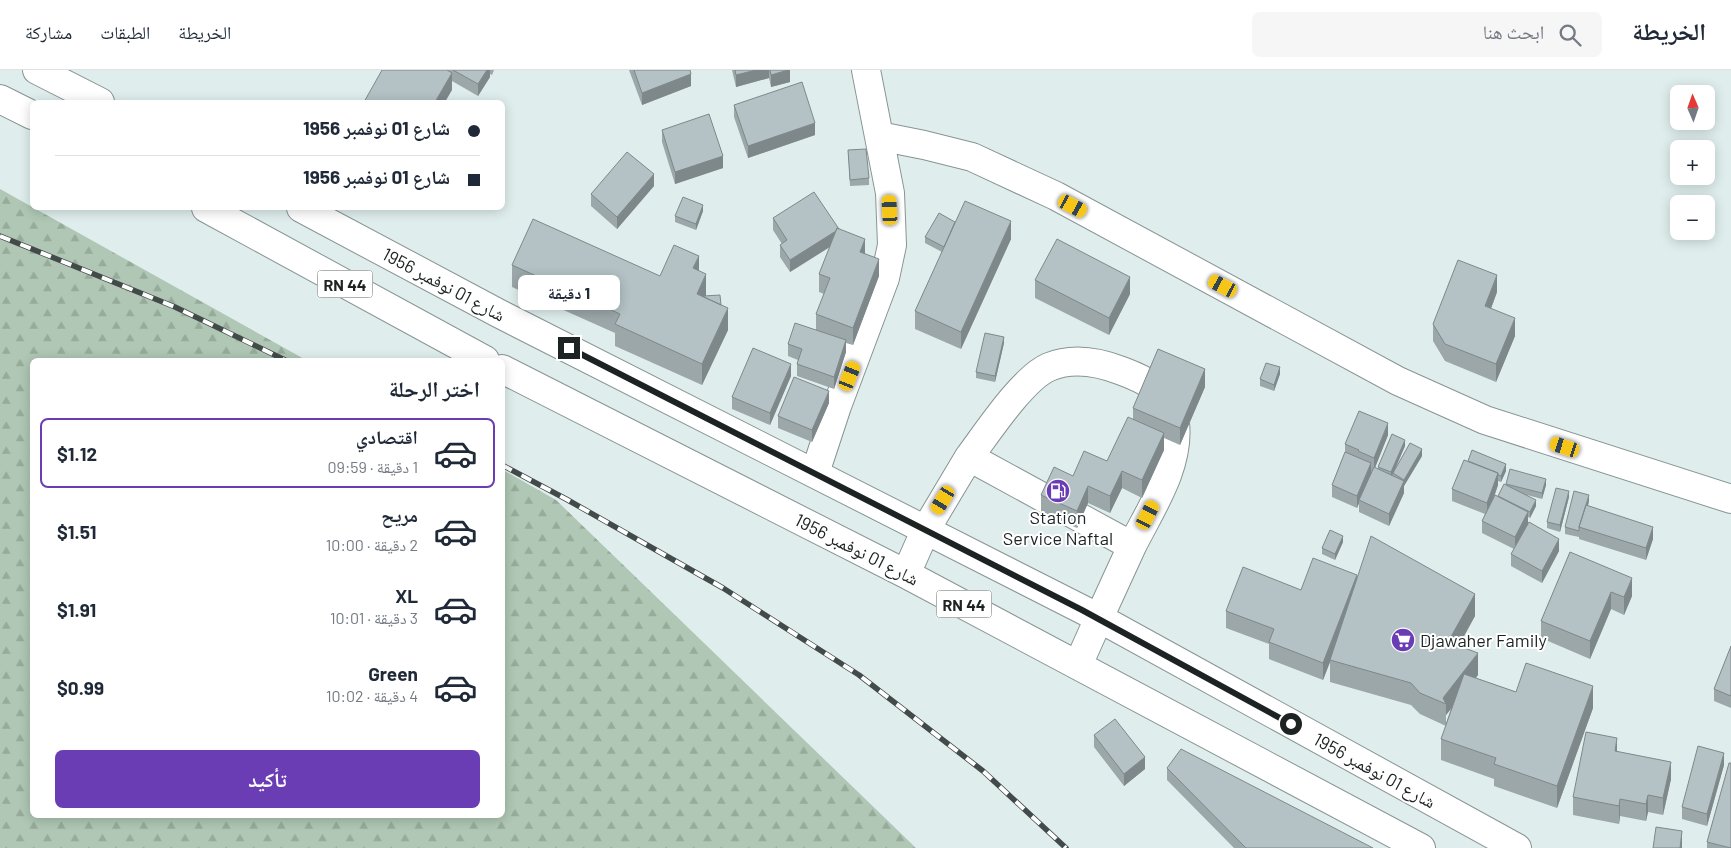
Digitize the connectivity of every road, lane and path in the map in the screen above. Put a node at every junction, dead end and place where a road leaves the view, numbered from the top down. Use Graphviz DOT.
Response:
graph roads {
  1 [pos="37,70"];
  2 [pos="866,70"];
  3 [pos="0,99"];
  4 [pos="96,100"];
  5 [pos="30,115"];
  6 [pos="879,136"];
  7 [pos="210,210"];
  8 [pos="305,210"];
  9 [pos="480,358"];
  10 [pos="505,371"];
  11 [pos="969,457"];
  12 [pos="815,473"];
  13 [pos="1731,499"];
  14 [pos="926,529"];
  15 [pos="1132,546"];
  16 [pos="906,574"];
  17 [pos="1099,618"];
  18 [pos="1078,665"];
  19 [pos="1420,848"];
  20 [pos="1517,848"];
  1 -- 4 [label="main road"];
  2 -- 6 [label="main road"];
  3 -- 5 [label="main road"];
  6 -- 12 [label="main road"];
  6 -- 13 [label="main road"];
  7 -- 9 [label="main road, RN 44"];
  8 -- 12 [label="main road, شارع 01 نوفمبر 1956 / RN 44"];
  10 -- 16 [label="main road, شارع 01 نوفمبر 1956 / RN 44"];
  11 -- 14 [label="main road"];
  11 -- 15 [label="main road"];
  11 -- 15 [label="main road"];
  12 -- 14 [label="main road, شارع 01 نوفمبر 1956 / RN 44"];
  14 -- 16 [label="main road"];
  14 -- 17 [label="main road, شارع 01 نوفمبر 1956 / RN 44"];
  15 -- 17 [label="main road"];
  16 -- 18 [label="main road, شارع 01 نوفمبر 1956 / RN 44"];
  17 -- 18 [label="main road"];
  17 -- 20 [label="main road, شارع 01 نوفمبر 1956 / RN 44"];
  18 -- 19 [label="main road, شارع 01 نوفمبر 1956 / RN 44"];
}
